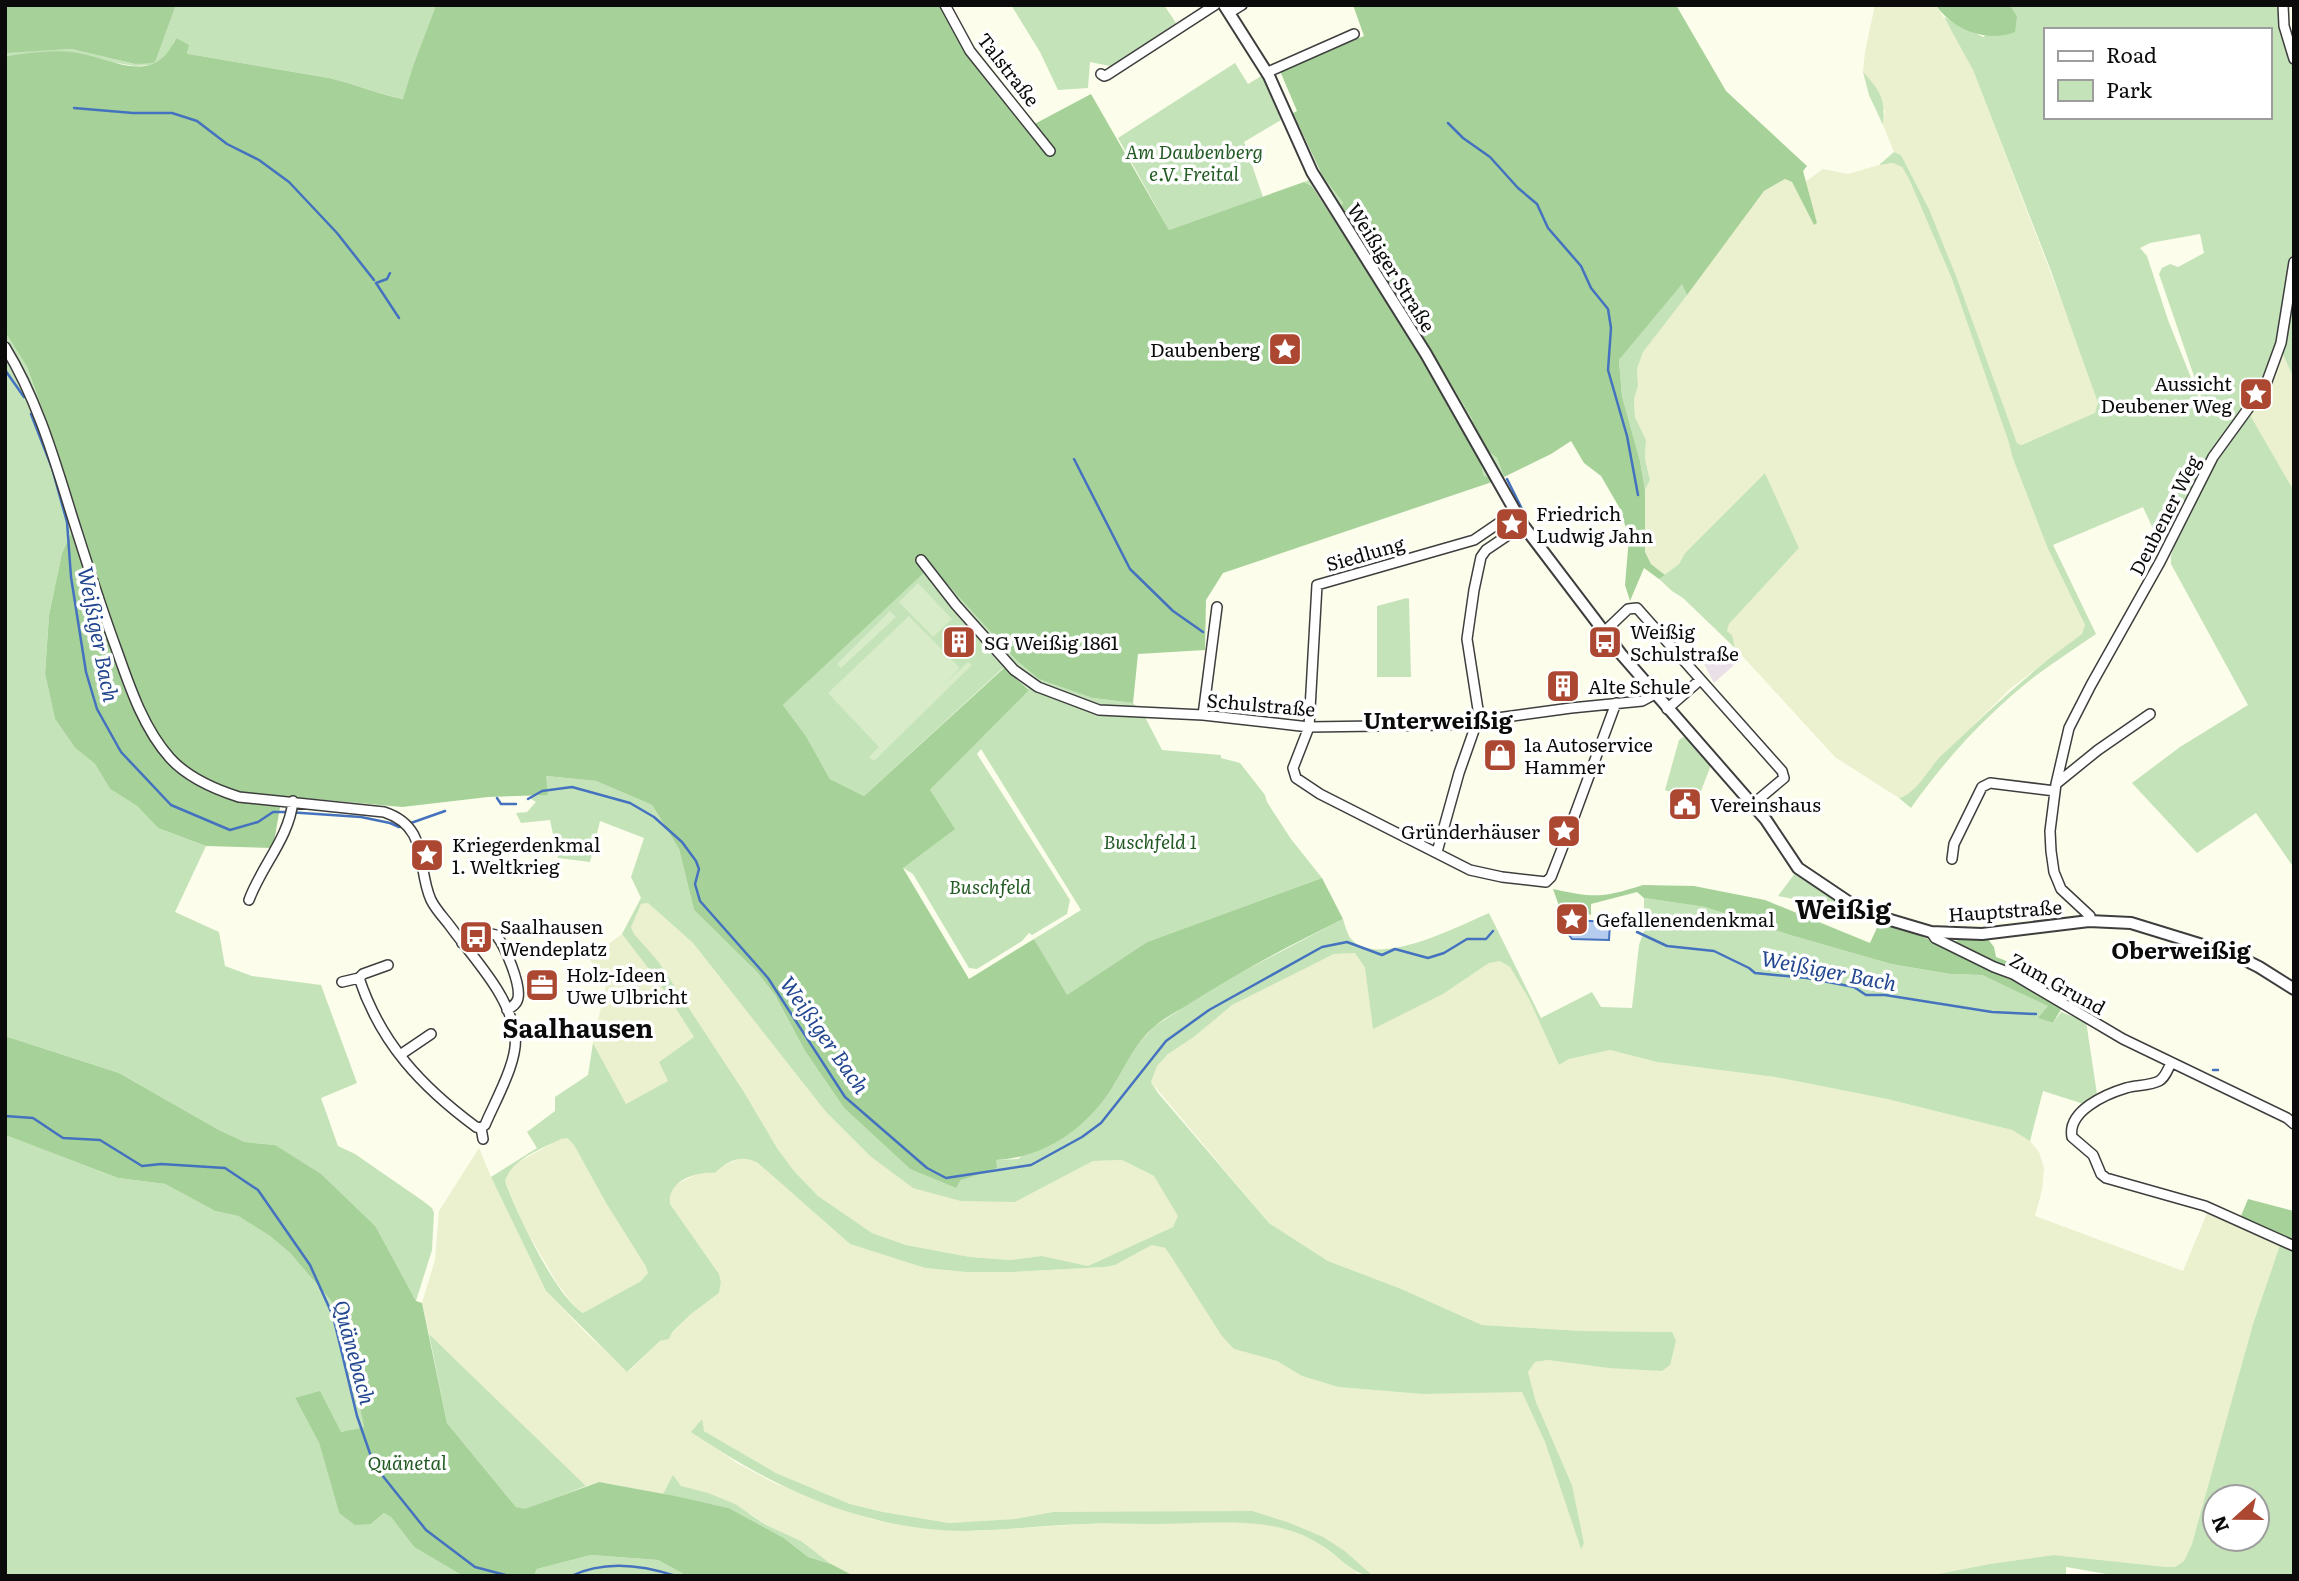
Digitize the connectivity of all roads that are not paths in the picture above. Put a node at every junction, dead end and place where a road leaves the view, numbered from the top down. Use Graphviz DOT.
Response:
graph roads {
  1 [pos="945,5"];
  2 [pos="1215,5"];
  3 [pos="1242,5"];
  4 [pos="2283,5"];
  5 [pos="1227,9"];
  6 [pos="1354,34"];
  7 [pos="2294,59"];
  8 [pos="1268,72"];
  9 [pos="1101,74"];
  10 [pos="1050,151"];
  11 [pos="2294,262"];
  12 [pos="5,348"];
  13 [pos="1495,477"];
  14 [pos="1515,512"];
  15 [pos="1523,525"];
  16 [pos="1479,538"];
  17 [pos="1486,550"];
  18 [pos="921,560"];
  19 [pos="1217,607"];
  20 [pos="1604,632"];
  21 [pos="1700,680"];
  22 [pos="1655,694"];
  23 [pos="1616,703"];
  24 [pos="1667,709"];
  25 [pos="2150,714"];
  26 [pos="1203,715"];
  27 [pos="1477,721"];
  28 [pos="1309,727"];
  29 [pos="2056,788"];
  30 [pos="1753,804"];
  31 [pos="292,808"];
  32 [pos="1437,852"];
  33 [pos="1952,859"];
  34 [pos="249,900"];
  35 [pos="2089,921"];
  36 [pos="1931,932"];
  37 [pos="462,943"];
  38 [pos="388,965"];
  39 [pos="359,978"];
  40 [pos="342,982"];
  41 [pos="2294,989"];
  42 [pos="507,1010"];
  43 [pos="431,1034"];
  44 [pos="400,1055"];
  45 [pos="2171,1063"];
  46 [pos="2294,1125"];
  47 [pos="481,1128"];
  48 [pos="483,1139"];
  49 [pos="2294,1246"];
  1 -- 10 [label="street, Talstraße"];
  2 -- 9 [label="street"];
  3 -- 5 [label="street, Weißiger Straße"];
  4 -- 7 [label="street"];
  5 -- 8 [label="street, Weißiger Straße"];
  6 -- 8 [label="street"];
  8 -- 13 [label="street, Weißiger Straße"];
  11 -- 29 [label="street, Deubener Weg"];
  12 -- 31 [label="street"];
  13 -- 14 [label="street, Hauptstraße"];
  14 -- 15 [label="street, Hauptstraße"];
  14 -- 16 [label="street, Siedlung"];
  15 -- 17 [label="street"];
  15 -- 20 [label="street, Hauptstraße"];
  16 -- 17 [label="street"];
  16 -- 28 [label="street, Siedlung"];
  17 -- 27 [label="street"];
  18 -- 26 [label="street, Schulstraße"];
  19 -- 26 [label="street"];
  20 -- 21 [label="street"];
  20 -- 22 [label="street, Hauptstraße"];
  21 -- 24 [label="street"];
  21 -- 30 [label="street"];
  22 -- 23 [label="street, Schulstraße"];
  22 -- 24 [label="street, Hauptstraße"];
  23 -- 27 [label="street, Schulstraße"];
  23 -- 32 [label="street"];
  24 -- 30 [label="street, Hauptstraße"];
  25 -- 29 [label="street"];
  26 -- 28 [label="street, Schulstraße"];
  27 -- 28 [label="street, Schulstraße"];
  27 -- 32 [label="street"];
  28 -- 32 [label="street"];
  29 -- 33 [label="street"];
  29 -- 35 [label="street, Deubener Weg"];
  30 -- 36 [label="street, Hauptstraße"];
  31 -- 34 [label="street"];
  31 -- 37 [label="street"];
  35 -- 36 [label="street, Hauptstraße"];
  35 -- 41 [label="street, Hauptstraße"];
  36 -- 45 [label="street, Zum Grund"];
  37 -- 42 [label="street"];
  37 -- 42 [label="street"];
  38 -- 39 [label="street"];
  39 -- 40 [label="street"];
  39 -- 44 [label="street"];
  42 -- 47 [label="street"];
  43 -- 44 [label="street"];
  44 -- 47 [label="street"];
  45 -- 46 [label="street, Zum Grund"];
  45 -- 49 [label="street"];
  47 -- 48 [label="street"];
}
